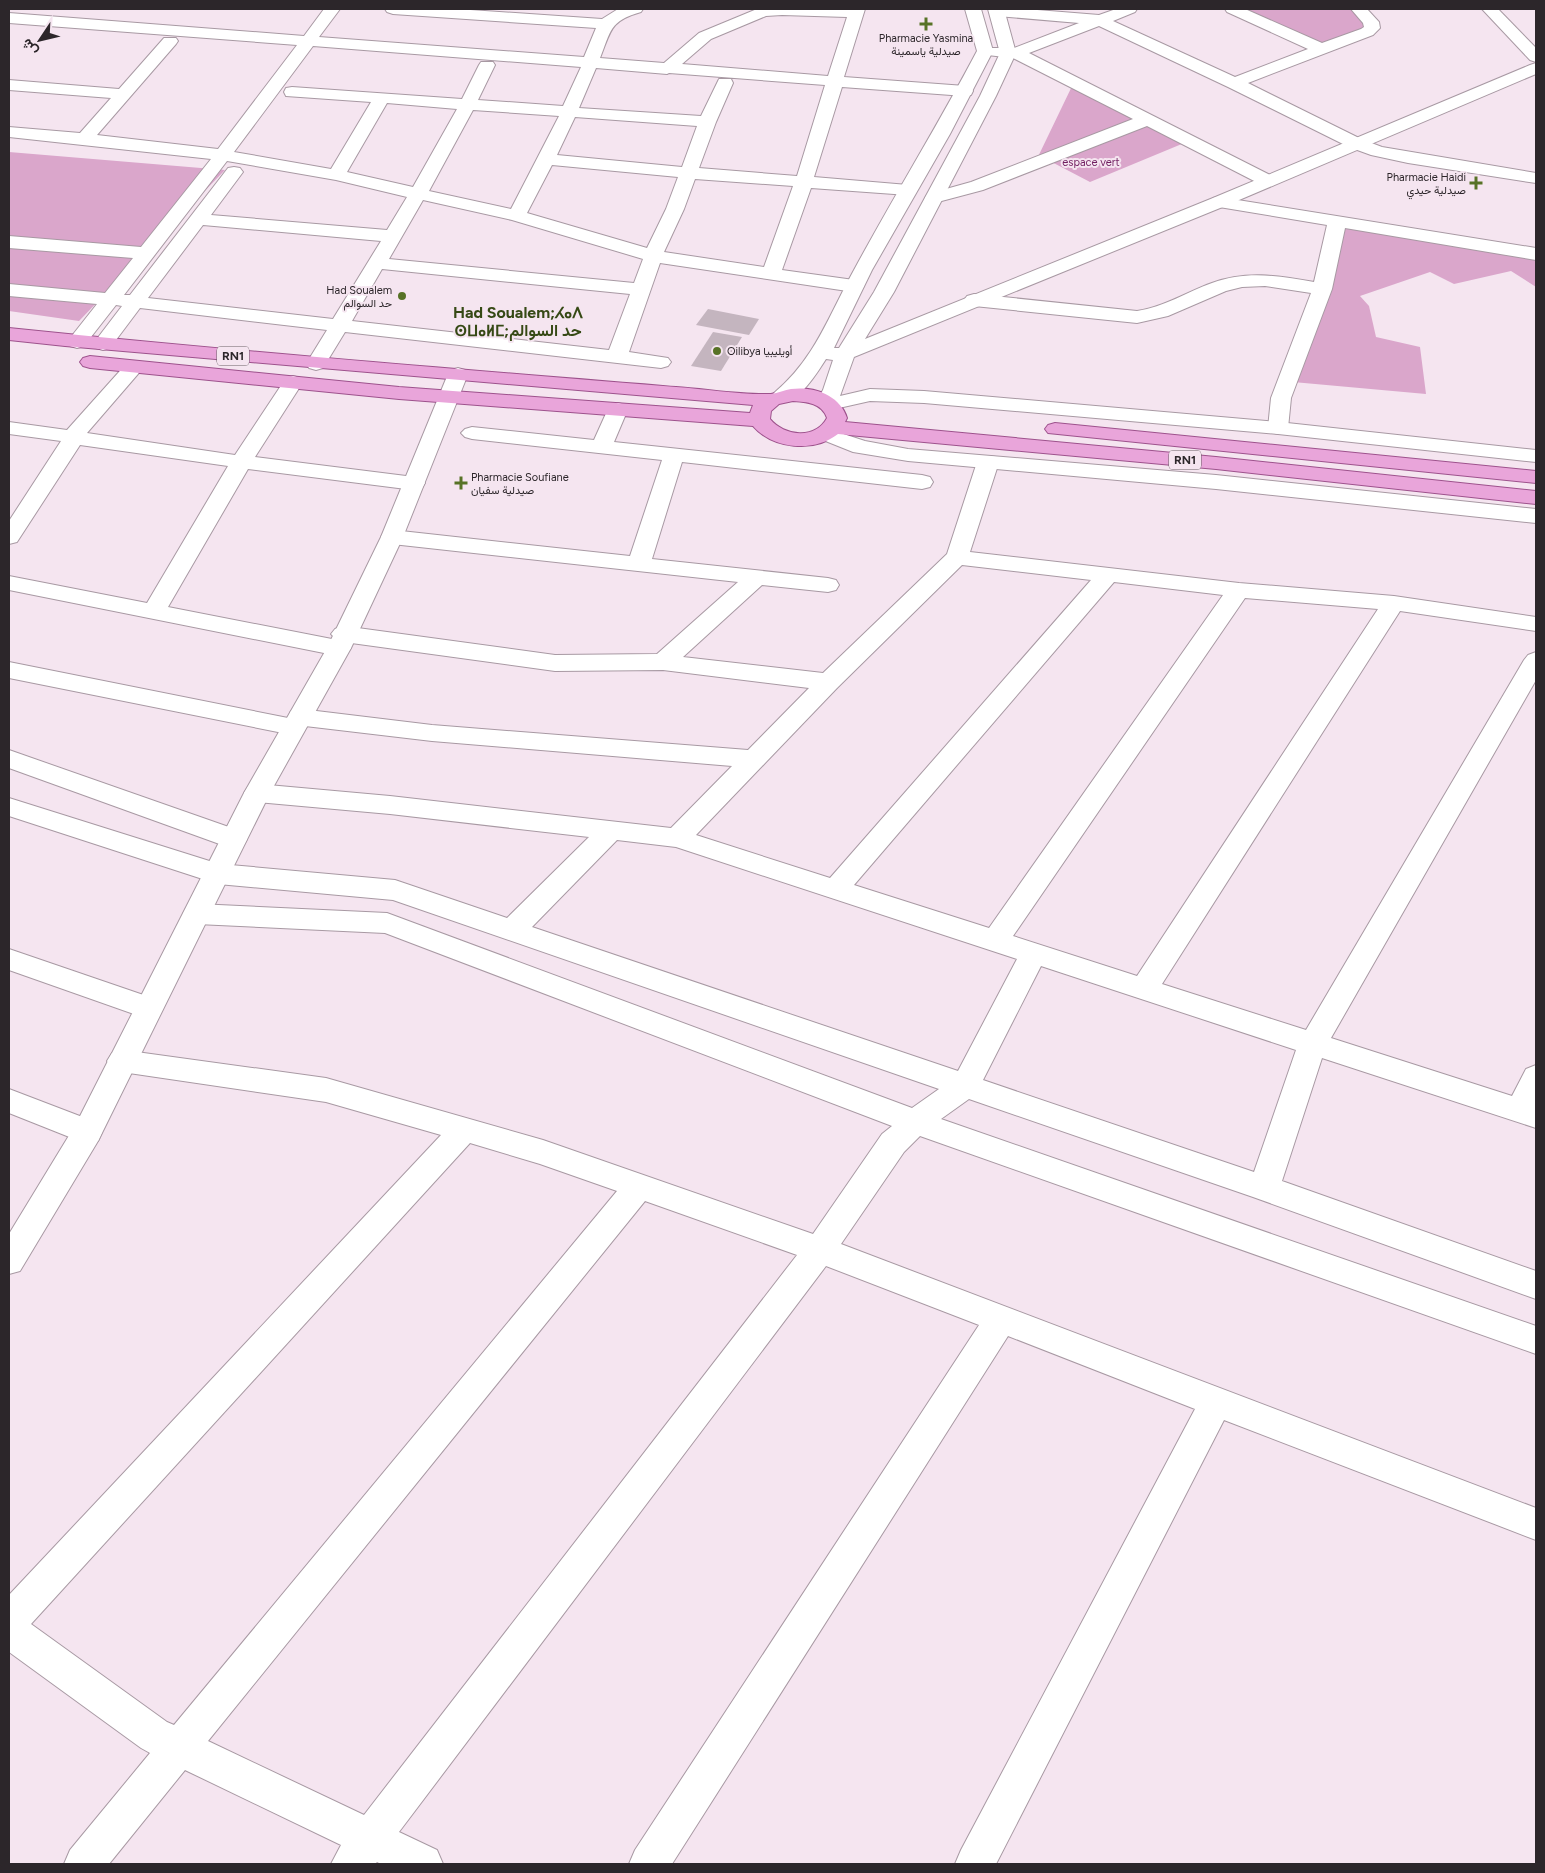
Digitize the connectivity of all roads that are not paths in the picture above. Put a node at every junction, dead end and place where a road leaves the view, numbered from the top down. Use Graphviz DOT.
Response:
graph roads {
  1 [pos="71,9"];
  2 [pos="393,9"];
  3 [pos="973,9"];
  4 [pos="1128,9"];
  5 [pos="1233,9"];
  6 [pos="1359,9"];
  7 [pos="1490,9"];
  8 [pos="626,10"];
  9 [pos="760,10"];
  10 [pos="996,10"];
  11 [pos="857,11"];
  12 [pos="501,13"];
  13 [pos="338,16"];
  14 [pos="9,18"];
  15 [pos="1099,20"];
  16 [pos="605,24"];
  17 [pos="53,26"];
  18 [pos="9,28"];
  19 [pos="170,41"];
  20 [pos="314,46"];
  21 [pos="1322,49"];
  22 [pos="985,50"];
  23 [pos="1012,53"];
  24 [pos="1536,57"];
  25 [pos="487,65"];
  26 [pos="590,67"];
  27 [pos="1536,68"];
  28 [pos="667,69"];
  29 [pos="725,83"];
  30 [pos="1234,83"];
  31 [pos="9,85"];
  32 [pos="832,87"];
  33 [pos="292,92"];
  34 [pos="123,94"];
  35 [pos="962,96"];
  36 [pos="382,98"];
  37 [pos="469,104"];
  38 [pos="281,106"];
  39 [pos="568,111"];
  40 [pos="1147,120"];
  41 [pos="707,122"];
  42 [pos="9,132"];
  43 [pos="84,139"];
  44 [pos="1355,143"];
  45 [pos="255,144"];
  46 [pos="223,155"];
  47 [pos="244,158"];
  48 [pos="547,159"];
  49 [pos="689,173"];
  50 [pos="336,175"];
  51 [pos="1536,178"];
  52 [pos="1268,181"];
  53 [pos="804,182"];
  54 [pos="908,190"];
  55 [pos="418,193"];
  56 [pos="934,198"];
  57 [pos="1219,202"];
  58 [pos="516,216"];
  59 [pos="198,219"];
  60 [pos="1337,223"];
  61 [pos="392,236"];
  62 [pos="9,242"];
  63 [pos="146,253"];
  64 [pos="1536,254"];
  65 [pos="653,256"];
  66 [pos="376,263"];
  67 [pos="772,274"];
  68 [pos="854,286"];
  69 [pos="1322,288"];
  70 [pos="640,289"];
  71 [pos="9,290"];
  72 [pos="110,299"];
  73 [pos="974,300"];
  74 [pos="135,302"];
  75 [pos="338,326"];
  76 [pos="9,334"];
  77 [pos="77,342"];
  78 [pos="103,344"];
  79 [pos="821,352"];
  80 [pos="9,353"];
  81 [pos="845,354"];
  82 [pos="617,357"];
  83 [pos="661,362"];
  84 [pos="316,364"];
  85 [pos="134,367"];
  86 [pos="293,382"];
  87 [pos="454,386"];
  88 [pos="777,398"];
  89 [pos="618,409"];
  90 [pos="830,415"];
  91 [pos="759,420"];
  92 [pos="9,428"];
  93 [pos="1278,428"];
  94 [pos="1191,431"];
  95 [pos="472,433"];
  96 [pos="75,437"];
  97 [pos="601,447"];
  98 [pos="861,447"];
  99 [pos="674,455"];
  100 [pos="1536,456"];
  101 [pos="241,462"];
  102 [pos="988,462"];
  103 [pos="844,474"];
  104 [pos="1536,477"];
  105 [pos="922,482"];
  106 [pos="414,483"];
  107 [pos="1536,498"];
  108 [pos="18,506"];
  109 [pos="1536,516"];
  110 [pos="9,537"];
  111 [pos="392,537"];
  112 [pos="957,557"];
  113 [pos="639,564"];
  114 [pos="1108,575"];
  115 [pos="757,577"];
  116 [pos="9,583"];
  117 [pos="828,585"];
  118 [pos="1240,590"];
  119 [pos="1394,603"];
  120 [pos="153,612"];
  121 [pos="1536,624"];
  122 [pos="341,641"];
  123 [pos="1536,660"];
  124 [pos="663,662"];
  125 [pos="9,670"];
  126 [pos="828,682"];
  127 [pos="297,722"];
  128 [pos="9,759"];
  129 [pos="754,759"];
  130 [pos="257,793"];
  131 [pos="9,807"];
  132 [pos="612,830"];
  133 [pos="677,838"];
  134 [pos="234,839"];
  135 [pos="218,874"];
  136 [pos="835,890"];
  137 [pos="197,914"];
  138 [pos="513,929"];
  139 [pos="994,942"];
  140 [pos="1033,955"];
  141 [pos="9,959"];
  142 [pos="1143,990"];
  143 [pos="148,1008"];
  144 [pos="1312,1045"];
  145 [pos="122,1061"];
  146 [pos="1536,1077"];
  147 [pos="964,1086"];
  148 [pos="9,1101"];
  149 [pos="1528,1114"];
  150 [pos="915,1122"];
  151 [pos="464,1130"];
  152 [pos="87,1132"];
  153 [pos="638,1186"];
  154 [pos="1264,1188"];
  155 [pos="820,1250"];
  156 [pos="9,1258"];
  157 [pos="1536,1285"];
  158 [pos="1001,1319"];
  159 [pos="1536,1340"];
  160 [pos="1216,1401"];
  161 [pos="1536,1524"];
  162 [pos="9,1621"];
  163 [pos="9,1630"];
  164 [pos="180,1748"];
  165 [pos="361,1851"];
  166 [pos="84,1864"];
  167 [pos="423,1864"];
  168 [pos="649,1864"];
  169 [pos="975,1864"];
  1 -- 17 [label="street"];
  2 -- 12 [label="street"];
  3 -- 22 [label="street"];
  4 -- 15 [label="street"];
  5 -- 21 [label="street"];
  6 -- 21 [label="street"];
  7 -- 24 [label="street"];
  8 -- 16 [label="street"];
  9 -- 11 [label="street"];
  9 -- 28 [label="street"];
  10 -- 15 [label="street"];
  10 -- 23 [label="street"];
  11 -- 32 [label="street"];
  12 -- 16 [label="street"];
  13 -- 20 [label="street"];
  14 -- 17 [label="street"];
  15 -- 23 [label="street"];
  15 -- 30 [label="street"];
  16 -- 26 [label="street"];
  17 -- 18 [label="street"];
  17 -- 19 [label="street"];
  17 -- 20 [label="street"];
  19 -- 20 [label="street"];
  19 -- 34 [label="street"];
  20 -- 25 [label="street"];
  20 -- 26 [label="street"];
  20 -- 33 [label="street"];
  20 -- 46 [label="street"];
  21 -- 30 [label="street"];
  22 -- 23 [label="street"];
  22 -- 35 [label="street"];
  23 -- 40 [label="street"];
  23 -- 56 [label="street"];
  25 -- 26 [label="street"];
  25 -- 37 [label="street"];
  26 -- 28 [label="street"];
  26 -- 29 [label="street"];
  26 -- 39 [label="street"];
  27 -- 44 [label="street"];
  28 -- 32 [label="street"];
  29 -- 32 [label="street"];
  29 -- 41 [label="street"];
  30 -- 44 [label="street"];
  31 -- 34 [label="street"];
  32 -- 35 [label="street"];
  32 -- 53 [label="street"];
  33 -- 36 [label="street"];
  33 -- 38 [label="street"];
  34 -- 43 [label="street"];
  35 -- 54 [label="street"];
  36 -- 37 [label="street"];
  36 -- 50 [label="street"];
  37 -- 39 [label="street"];
  37 -- 55 [label="street"];
  39 -- 41 [label="street"];
  39 -- 48 [label="street"];
  40 -- 52 [label="street"];
  40 -- 56 [label="street"];
  41 -- 49 [label="street"];
  42 -- 43 [label="street"];
  43 -- 46 [label="street"];
  44 -- 51 [label="street"];
  44 -- 52 [label="street"];
  45 -- 47 [label="street"];
  46 -- 47 [label="street"];
  46 -- 63 [label="street"];
  47 -- 50 [label="street"];
  47 -- 59 [label="street"];
  48 -- 49 [label="street"];
  48 -- 58 [label="street"];
  49 -- 53 [label="street"];
  49 -- 65 [label="street"];
  50 -- 55 [label="street"];
  52 -- 57 [label="street"];
  53 -- 54 [label="street"];
  53 -- 67 [label="street"];
  54 -- 68 [label="street"];
  55 -- 58 [label="street"];
  55 -- 61 [label="street"];
  56 -- 81 [label="street"];
  57 -- 60 [label="street"];
  57 -- 73 [label="street"];
  58 -- 65 [label="street"];
  59 -- 61 [label="street"];
  59 -- 74 [label="street"];
  60 -- 64 [label="street"];
  60 -- 69 [label="street"];
  61 -- 66 [label="street"];
  62 -- 63 [label="street"];
  63 -- 72 [label="street"];
  65 -- 67 [label="street"];
  65 -- 70 [label="street"];
  66 -- 70 [label="street"];
  66 -- 75 [label="street"];
  67 -- 68 [label="street"];
  68 -- 79 [label="street"];
  69 -- 73 [label="street"];
  69 -- 93 [label="street"];
  70 -- 82 [label="street"];
  71 -- 72 [label="street"];
  72 -- 74 [label="street"];
  72 -- 77 [label="street"];
  73 -- 81 [label="street"];
  74 -- 75 [label="street"];
  74 -- 78 [label="street"];
  75 -- 82 [label="street"];
  75 -- 84 [label="street"];
  76 -- 77 [label="main road, RN1"];
  77 -- 78 [label="main road, RN1"];
  78 -- 84 [label="main road, RN1"];
  79 -- 81 [label="street"];
  79 -- 88 [label="street"];
  80 -- 85 [label="main road, RN1"];
  81 -- 90 [label="street"];
  82 -- 83 [label="street"];
  84 -- 87 [label="main road, RN1"];
  85 -- 86 [label="main road, RN1"];
  85 -- 96 [label="street"];
  86 -- 87 [label="main road, RN1"];
  86 -- 101 [label="street"];
  87 -- 88 [label="main road, RN1"];
  87 -- 89 [label="main road, RN1"];
  87 -- 106 [label="street"];
  88 -- 90 [label="main road, RN1"];
  88 -- 91 [label="main road"];
  89 -- 91 [label="main road, RN1"];
  89 -- 97 [label="street"];
  90 -- 91 [label="main road, RN1"];
  90 -- 94 [label="main road, RN1"];
  90 -- 98 [label="street"];
  90 -- 107 [label="main road, RN1"];
  92 -- 96 [label="street"];
  93 -- 94 [label="street"];
  93 -- 100 [label="street"];
  94 -- 104 [label="main road, RN1"];
  95 -- 97 [label="street"];
  96 -- 101 [label="street"];
  96 -- 108 [label="street"];
  97 -- 99 [label="street"];
  98 -- 102 [label="street"];
  98 -- 103 [label="street"];
  99 -- 103 [label="street"];
  99 -- 113 [label="street"];
  101 -- 106 [label="street"];
  101 -- 120 [label="street"];
  102 -- 109 [label="street"];
  102 -- 112 [label="street"];
  103 -- 105 [label="street"];
  106 -- 111 [label="street"];
  108 -- 110 [label="street"];
  111 -- 113 [label="street"];
  111 -- 122 [label="street"];
  112 -- 114 [label="street"];
  112 -- 126 [label="street"];
  113 -- 115 [label="street"];
  114 -- 118 [label="street"];
  114 -- 136 [label="street"];
  115 -- 117 [label="street"];
  115 -- 124 [label="street"];
  116 -- 120 [label="street"];
  118 -- 119 [label="street"];
  118 -- 139 [label="street"];
  119 -- 121 [label="street"];
  119 -- 142 [label="street"];
  120 -- 122 [label="street"];
  122 -- 124 [label="street"];
  122 -- 127 [label="street"];
  123 -- 144 [label="street"];
  124 -- 126 [label="street"];
  125 -- 127 [label="street"];
  126 -- 129 [label="street"];
  127 -- 129 [label="street"];
  127 -- 130 [label="street"];
  128 -- 134 [label="street"];
  129 -- 133 [label="street"];
  130 -- 132 [label="street"];
  130 -- 134 [label="street"];
  131 -- 135 [label="street"];
  132 -- 133 [label="street"];
  132 -- 138 [label="street"];
  133 -- 136 [label="street"];
  134 -- 135 [label="street"];
  135 -- 137 [label="street"];
  135 -- 138 [label="street"];
  136 -- 139 [label="street"];
  137 -- 143 [label="street"];
  137 -- 150 [label="street"];
  138 -- 147 [label="street"];
  139 -- 140 [label="street"];
  140 -- 142 [label="street"];
  140 -- 147 [label="street"];
  141 -- 143 [label="street"];
  142 -- 144 [label="street"];
  143 -- 145 [label="street"];
  144 -- 149 [label="street"];
  144 -- 154 [label="street"];
  145 -- 151 [label="street"];
  145 -- 152 [label="street"];
  146 -- 149 [label="street"];
  147 -- 150 [label="street"];
  147 -- 154 [label="street"];
  148 -- 152 [label="street"];
  150 -- 155 [label="street"];
  150 -- 159 [label="street"];
  151 -- 153 [label="street"];
  151 -- 162 [label="street"];
  152 -- 156 [label="street"];
  153 -- 155 [label="street"];
  153 -- 164 [label="street"];
  154 -- 157 [label="street"];
  155 -- 158 [label="street"];
  155 -- 165 [label="street"];
  158 -- 160 [label="street"];
  158 -- 168 [label="street"];
  160 -- 161 [label="street"];
  160 -- 169 [label="street"];
  163 -- 164 [label="street"];
  164 -- 165 [label="street"];
  164 -- 166 [label="street"];
  165 -- 167 [label="street"];
}
